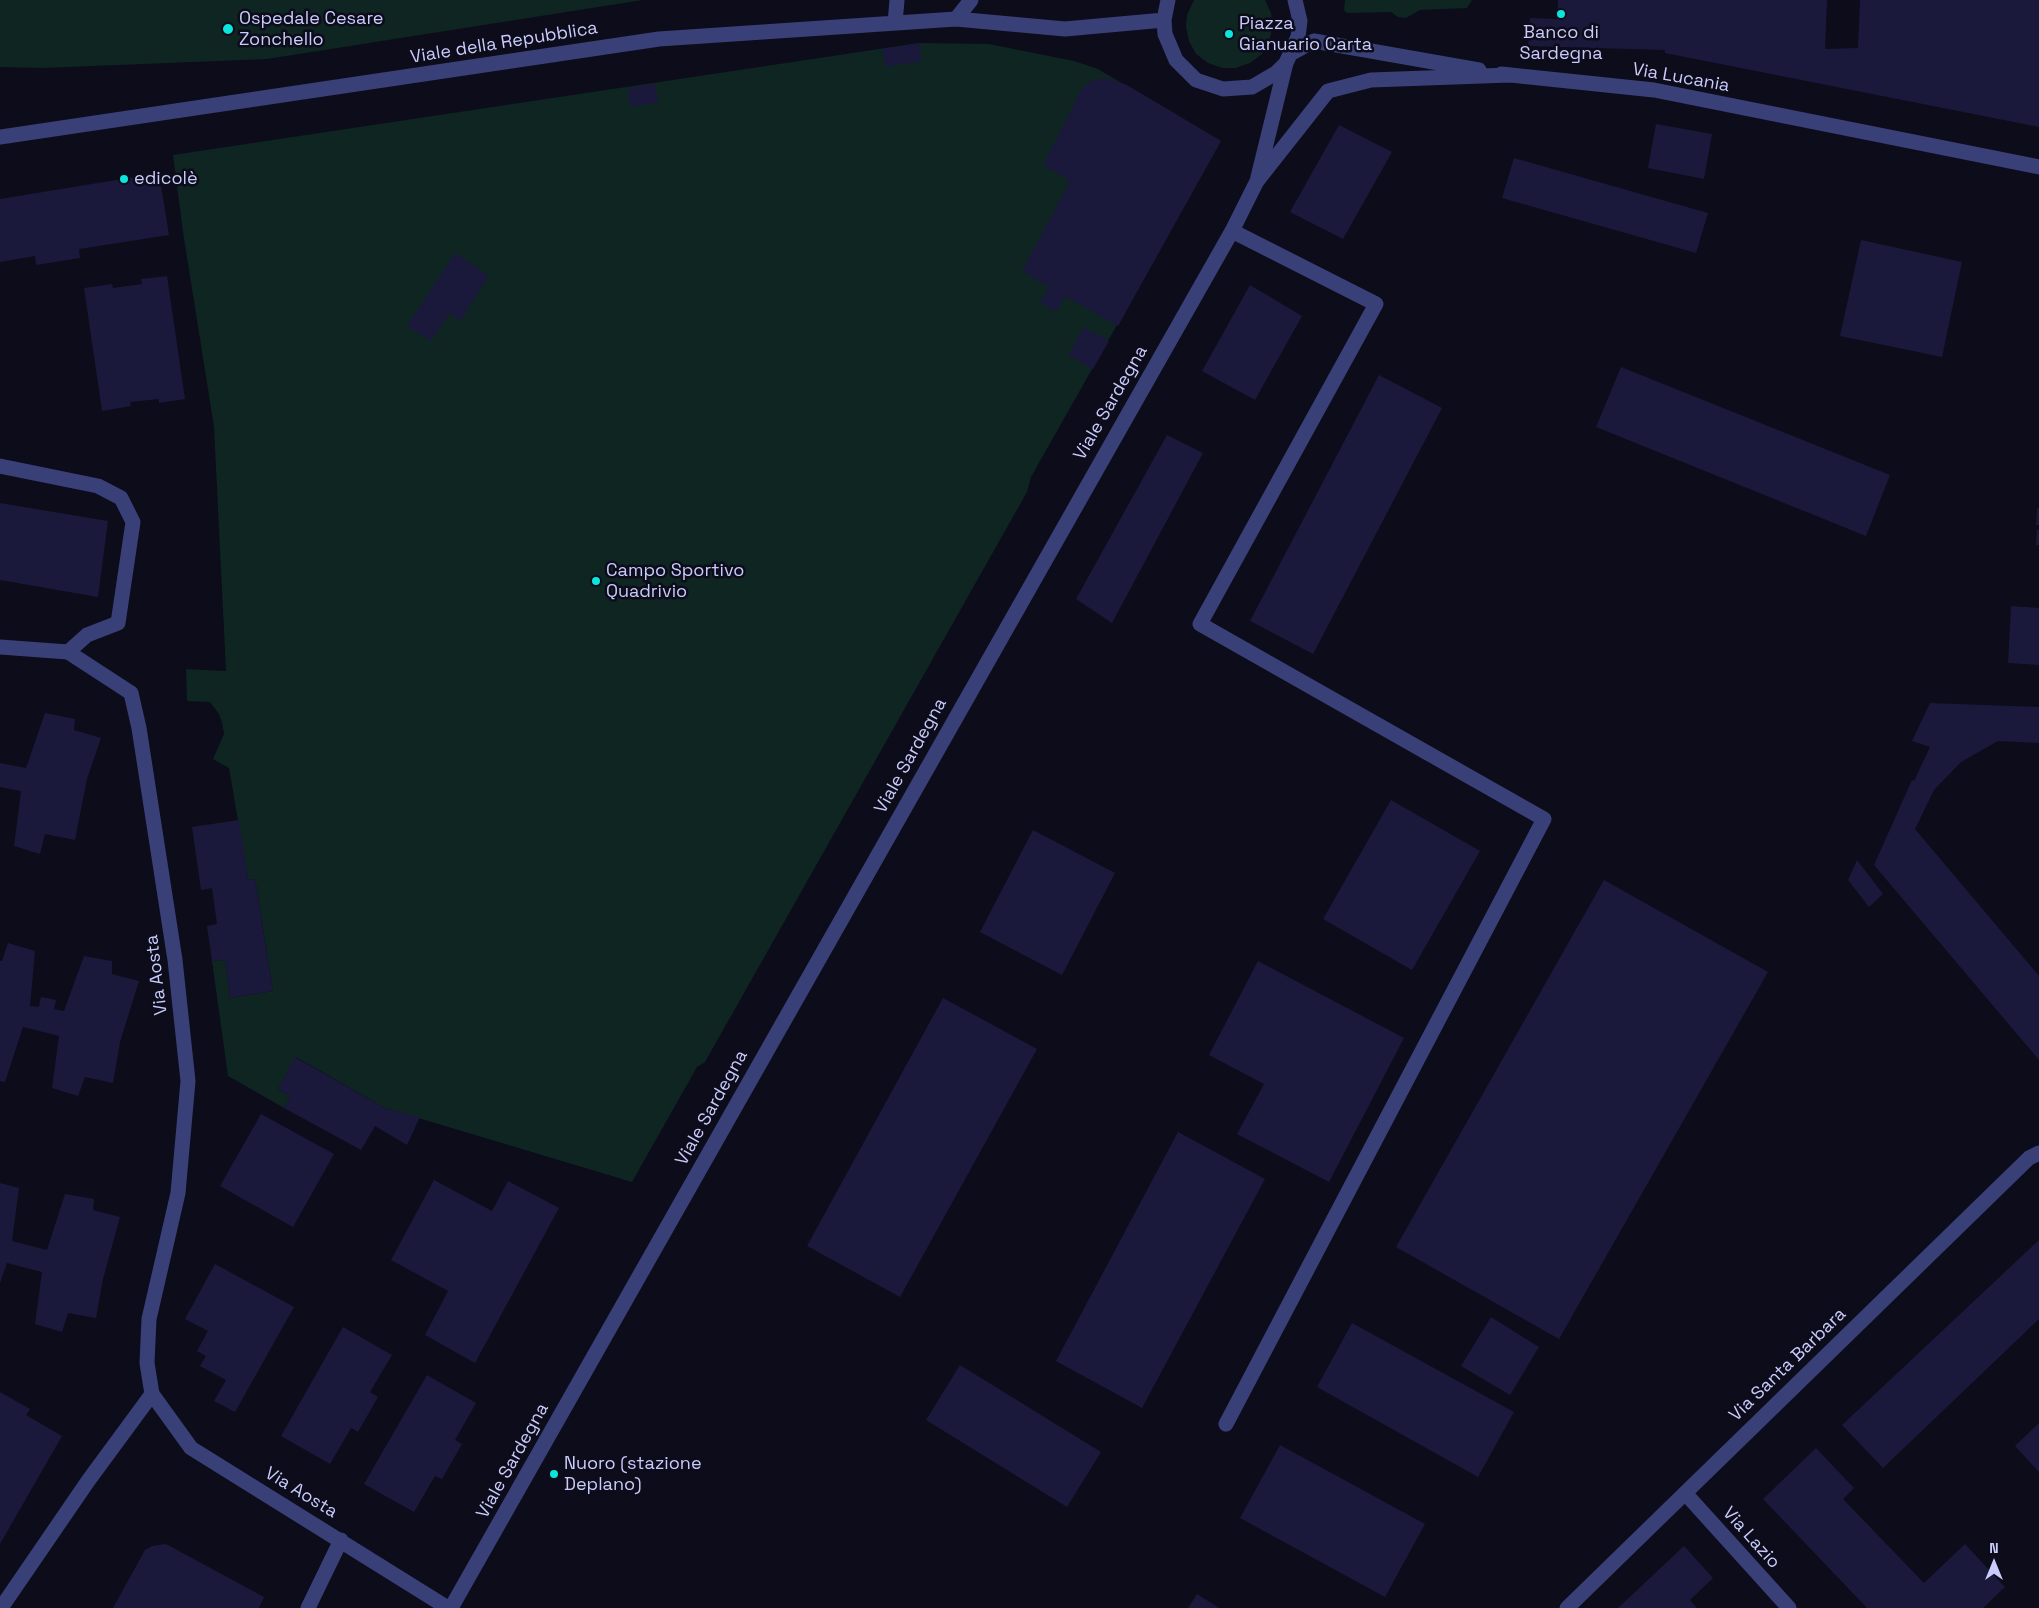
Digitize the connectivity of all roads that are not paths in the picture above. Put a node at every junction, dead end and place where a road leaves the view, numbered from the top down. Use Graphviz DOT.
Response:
graph roads {
  1 [pos="897,0"];
  2 [pos="971,0"];
  3 [pos="1295,0"];
  4 [pos="1166,1"];
  5 [pos="956,19"];
  6 [pos="1164,20"];
  7 [pos="895,23"];
  8 [pos="1289,58"];
  9 [pos="1510,75"];
  10 [pos="0,137"];
  11 [pos="2039,167"];
  12 [pos="1257,181"];
  13 [pos="1232,231"];
  14 [pos="0,466"];
  15 [pos="0,647"];
  16 [pos="68,652"];
  17 [pos="2039,1153"];
  18 [pos="152,1394"];
  19 [pos="1226,1424"];
  20 [pos="1684,1493"];
  21 [pos="341,1540"];
  22 [pos="1,1608"];
  23 [pos="308,1608"];
  24 [pos="449,1608"];
  25 [pos="1567,1608"];
  26 [pos="1789,1608"];
  1 -- 7 [label="street"];
  2 -- 5 [label="street"];
  3 -- 8 [label="street"];
  4 -- 6 [label="street"];
  5 -- 6 [label="street, Viale della Repubblica"];
  5 -- 7 [label="street, Viale della Repubblica"];
  6 -- 8 [label="street"];
  7 -- 10 [label="street, Viale della Repubblica"];
  8 -- 9 [label="street, Via Lucania"];
  8 -- 12 [label="street"];
  9 -- 11 [label="street, Via Lucania"];
  9 -- 12 [label="street, Viale Sardegna"];
  12 -- 13 [label="street, Viale Sardegna"];
  13 -- 19 [label="street"];
  13 -- 24 [label="street, Viale Sardegna"];
  14 -- 16 [label="street"];
  15 -- 16 [label="street, Via Aosta"];
  16 -- 18 [label="street, Via Aosta"];
  17 -- 20 [label="street, Via Santa Barbara"];
  18 -- 21 [label="street, Via Aosta"];
  18 -- 22 [label="street"];
  20 -- 25 [label="street, Via Santa Barbara"];
  20 -- 26 [label="street, Via Lazio"];
  21 -- 23 [label="street"];
  21 -- 24 [label="street, Via Aosta"];
}
